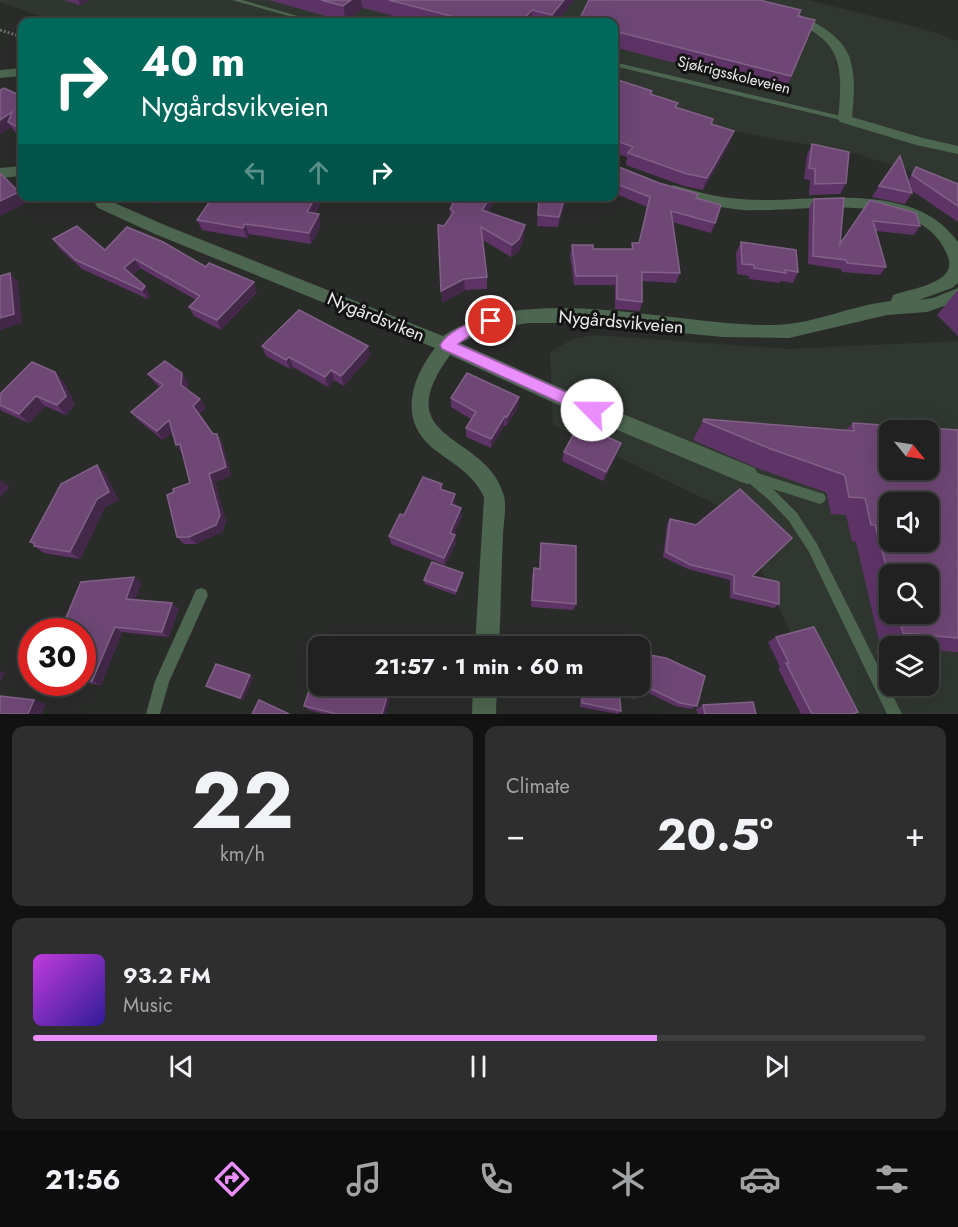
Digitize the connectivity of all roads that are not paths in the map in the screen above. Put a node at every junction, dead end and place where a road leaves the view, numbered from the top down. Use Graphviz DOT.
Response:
graph roads {
  1 [pos="235,0"];
  2 [pos="748,0"];
  3 [pos="301,18"];
  4 [pos="618,65"];
  5 [pos="18,72"];
  6 [pos="0,74"];
  7 [pos="845,119"];
  8 [pos="958,150"];
  9 [pos="18,171"];
  10 [pos="0,173"];
  11 [pos="661,186"];
  12 [pos="103,204"];
  13 [pos="958,261"];
  14 [pos="958,266"];
  15 [pos="958,294"];
  16 [pos="888,308"];
  17 [pos="446,345"];
  18 [pos="748,475"];
  19 [pos="820,498"];
  20 [pos="201,595"];
  21 [pos="487,636"];
  22 [pos="485,696"];
  23 [pos="153,714"];
  24 [pos="484,714"];
  25 [pos="895,714"];
  1 -- 3 [label="lane"];
  2 -- 7 [label="street"];
  4 -- 7 [label="lane, Sjøkrigsskoleveien"];
  5 -- 6 [label="street"];
  7 -- 8 [label="street, Sjøkrigsskoleveien"];
  9 -- 10 [label="street"];
  11 -- 13 [label="street"];
  12 -- 17 [label="street, Nygårdsviken"];
  14 -- 16 [label="street, Nygårdsvikveien"];
  15 -- 16 [label="street, Nygårdsvikveien"];
  16 -- 17 [label="street, Nygårdsvikveien"];
  17 -- 18 [label="street, Nygårdsviken"];
  17 -- 21 [label="street, Nygårdsvikveien"];
  18 -- 19 [label="lane, Nygårdsviken"];
  18 -- 25 [label="lane, Nygårdsviken"];
  20 -- 23 [label="lane"];
  22 -- 24 [label="street"];
}
